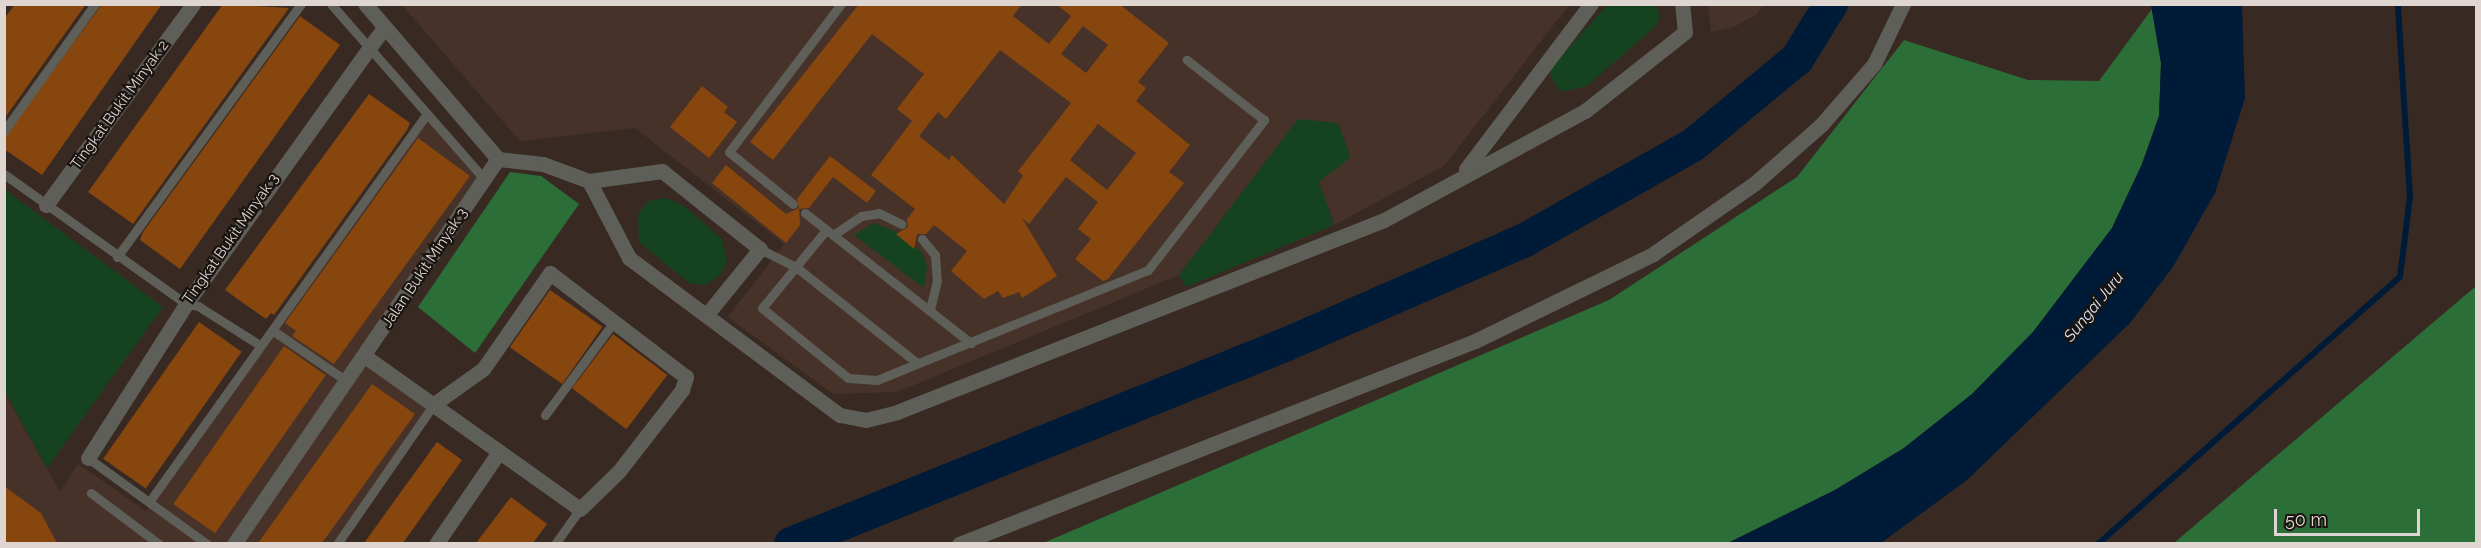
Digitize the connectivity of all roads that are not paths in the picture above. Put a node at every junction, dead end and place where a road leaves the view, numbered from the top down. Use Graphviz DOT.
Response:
graph roads {
  1 [pos="95,4"];
  2 [pos="193,4"];
  3 [pos="302,4"];
  4 [pos="332,4"];
  5 [pos="365,4"];
  6 [pos="841,4"];
  7 [pos="1591,4"];
  8 [pos="1682,4"];
  9 [pos="1903,4"];
  10 [pos="384,27"];
  11 [pos="368,47"];
  12 [pos="1187,60"];
  13 [pos="426,115"];
  14 [pos="4,131"];
  15 [pos="498,159"];
  16 [pos="4,174"];
  17 [pos="1462,174"];
  18 [pos="484,179"];
  19 [pos="589,181"];
  20 [pos="793,204"];
  21 [pos="46,205"];
  22 [pos="805,213"];
  23 [pos="902,224"];
  24 [pos="829,232"];
  25 [pos="922,239"];
  26 [pos="760,249"];
  27 [pos="117,257"];
  28 [pos="796,267"];
  29 [pos="186,304"];
  30 [pos="930,310"];
  31 [pos="708,314"];
  32 [pos="613,322"];
  33 [pos="275,332"];
  34 [pos="971,342"];
  35 [pos="258,344"];
  36 [pos="366,357"];
  37 [pos="917,363"];
  38 [pos="348,382"];
  39 [pos="434,404"];
  40 [pos="545,415"];
  41 [pos="499,452"];
  42 [pos="88,458"];
  43 [pos="91,494"];
  44 [pos="149,502"];
  45 [pos="580,509"];
  46 [pos="159,543"];
  47 [pos="207,543"];
  48 [pos="234,543"];
  49 [pos="337,543"];
  50 [pos="436,543"];
  51 [pos="555,543"];
  52 [pos="959,543"];
  1 -- 14 [label="lane"];
  2 -- 21 [label="street, Tingkat Bukit Minyak 2"];
  3 -- 27 [label="lane"];
  4 -- 11 [label="lane"];
  5 -- 10 [label="street"];
  6 -- 20 [label="lane"];
  7 -- 17 [label="street"];
  8 -- 17 [label="street"];
  9 -- 52 [label="street"];
  10 -- 11 [label="street, Tingkat Bukit Minyak 3"];
  10 -- 15 [label="street"];
  11 -- 13 [label="lane"];
  11 -- 29 [label="street, Tingkat Bukit Minyak 3"];
  12 -- 34 [label="lane"];
  13 -- 18 [label="lane"];
  13 -- 33 [label="lane"];
  15 -- 18 [label="street, Jalan Bukit Minyak 3"];
  15 -- 19 [label="street"];
  16 -- 21 [label="lane"];
  17 -- 31 [label="street"];
  18 -- 36 [label="street, Jalan Bukit Minyak 3"];
  19 -- 26 [label="street"];
  19 -- 31 [label="street"];
  21 -- 27 [label="lane"];
  22 -- 24 [label="lane"];
  23 -- 24 [label="lane"];
  24 -- 28 [label="lane"];
  24 -- 30 [label="lane"];
  25 -- 30 [label="lane"];
  26 -- 28 [label="lane"];
  26 -- 31 [label="street"];
  27 -- 29 [label="lane"];
  28 -- 37 [label="lane"];
  28 -- 37 [label="lane"];
  29 -- 35 [label="lane"];
  29 -- 42 [label="street, Tingkat Bukit Minyak 3"];
  30 -- 34 [label="lane"];
  32 -- 39 [label="street"];
  32 -- 40 [label="lane"];
  32 -- 45 [label="street"];
  33 -- 35 [label="lane"];
  33 -- 38 [label="lane"];
  34 -- 37 [label="lane"];
  35 -- 44 [label="lane"];
  36 -- 38 [label="street, Jalan Bukit Minyak 3"];
  36 -- 39 [label="street"];
  38 -- 48 [label="street, Jalan Bukit Minyak 3"];
  39 -- 41 [label="street"];
  39 -- 49 [label="lane"];
  41 -- 45 [label="street"];
  41 -- 50 [label="street"];
  42 -- 44 [label="lane"];
  43 -- 46 [label="lane"];
  44 -- 47 [label="lane"];
  45 -- 51 [label="lane"];
}
